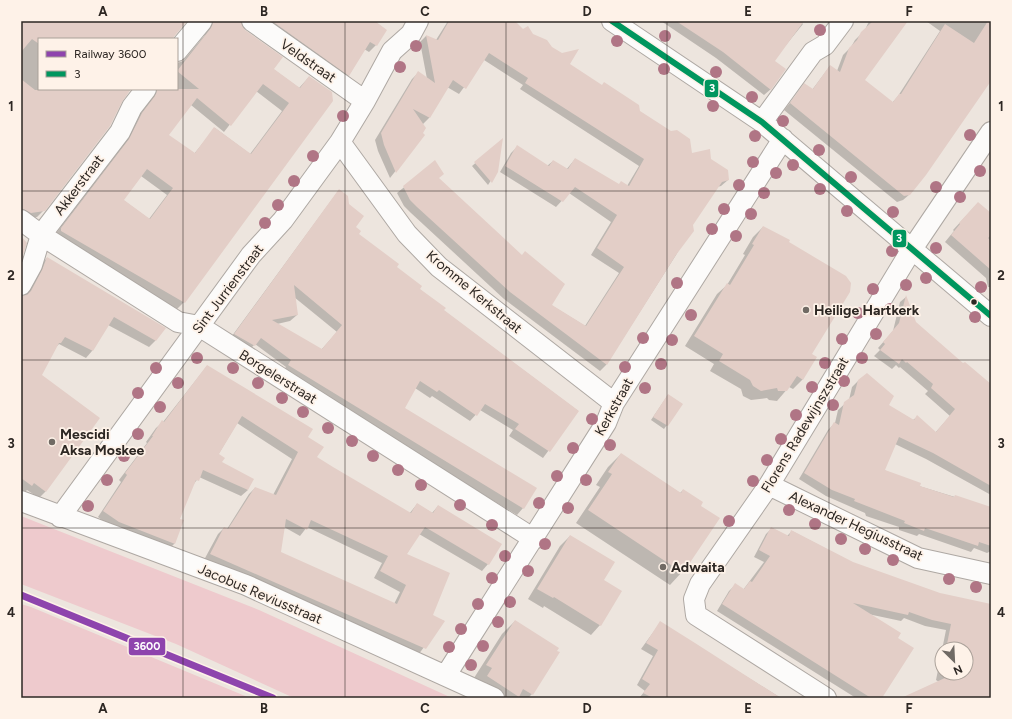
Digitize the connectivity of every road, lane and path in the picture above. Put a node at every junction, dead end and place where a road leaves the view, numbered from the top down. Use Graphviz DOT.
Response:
graph roads {
  1 [pos="202,21"];
  2 [pos="252,21"];
  3 [pos="418,21"];
  4 [pos="612,21"];
  5 [pos="844,21"];
  6 [pos="178,50"];
  7 [pos="145,90"];
  8 [pos="365,101"];
  9 [pos="762,122"];
  10 [pos="991,132"];
  11 [pos="783,139"];
  12 [pos="340,142"];
  13 [pos="21,220"];
  14 [pos="41,235"];
  15 [pos="912,249"];
  16 [pos="21,285"];
  17 [pos="991,316"];
  18 [pos="199,326"];
  19 [pos="614,403"];
  20 [pos="769,485"];
  21 [pos="21,501"];
  22 [pos="60,517"];
  23 [pos="534,539"];
  24 [pos="991,574"];
  25 [pos="446,675"];
  26 [pos="494,698"];
  27 [pos="826,698"];
  1 -- 6 [label="street"];
  2 -- 8 [label="street, Veldstraat"];
  3 -- 8 [label="street, Sint Jurrienstraat"];
  4 -- 9 [label="street"];
  5 -- 9 [label="street"];
  7 -- 14 [label="street, Akkerstraat"];
  8 -- 12 [label="street, Sint Jurrienstraat"];
  9 -- 11 [label="street"];
  10 -- 15 [label="street, Florens Radewijnszstraat"];
  11 -- 15 [label="street"];
  11 -- 19 [label="street, Kerkstraat"];
  12 -- 18 [label="street, Sint Jurrienstraat"];
  12 -- 19 [label="street, Kromme Kerkstraat"];
  13 -- 14 [label="street, Borgelerstraat"];
  14 -- 16 [label="street, Akkerstraat"];
  14 -- 18 [label="street, Borgelerstraat"];
  15 -- 17 [label="street"];
  15 -- 20 [label="street, Florens Radewijnszstraat"];
  18 -- 22 [label="street, Sint Jurrienstraat"];
  18 -- 23 [label="street, Borgelerstraat"];
  19 -- 23 [label="street, Kerkstraat"];
  20 -- 24 [label="street, Alexander Hegiusstraat"];
  20 -- 27 [label="street, Florens Radewijnszstraat"];
  21 -- 22 [label="street, Jacobus Reviusstraat"];
  22 -- 25 [label="street, Jacobus Reviusstraat"];
  23 -- 25 [label="street, Kerkstraat"];
  25 -- 26 [label="street, Jacobus Reviusstraat"];
}
